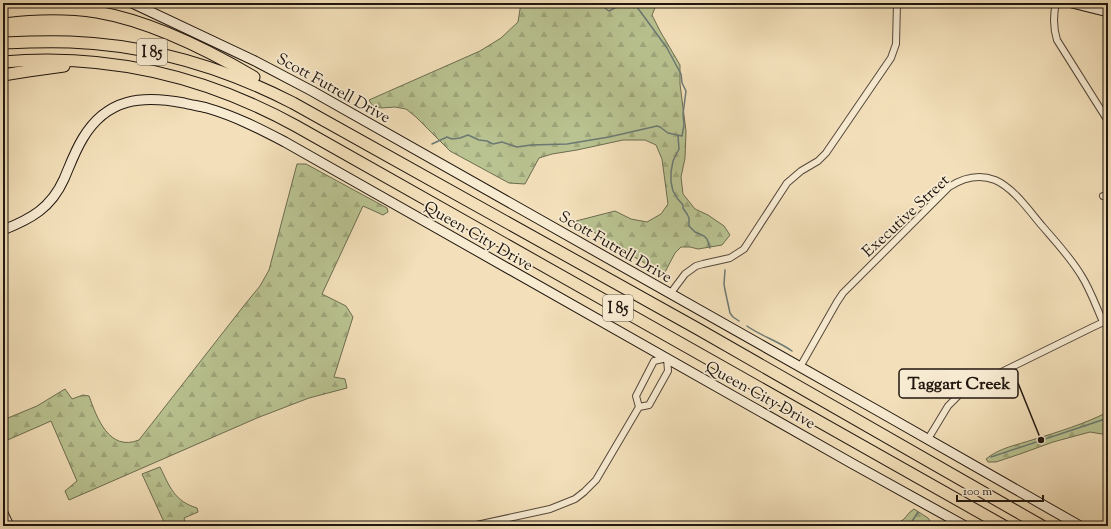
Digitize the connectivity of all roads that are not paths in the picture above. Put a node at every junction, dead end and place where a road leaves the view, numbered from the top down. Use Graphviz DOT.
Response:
graph roads {
  1 [pos="132,3"];
  2 [pos="897,3"];
  3 [pos="1056,3"];
  4 [pos="1072,3"];
  5 [pos="3,12"];
  6 [pos="1108,12"];
  7 [pos="3,43"];
  8 [pos="3,62"];
  9 [pos="107,63"];
  10 [pos="3,75"];
  11 [pos="293,103"];
  12 [pos="1108,121"];
  13 [pos="3,230"];
  14 [pos="670,294"];
  15 [pos="1106,321"];
  16 [pos="667,358"];
  17 [pos="800,367"];
  18 [pos="639,407"];
  19 [pos="928,439"];
  20 [pos="3,513"];
  21 [pos="9,526"];
  22 [pos="472,526"];
  23 [pos="965,526"];
  24 [pos="1004,526"];
  25 [pos="1042,526"];
  26 [pos="1080,526"];
  1 -- 14 [label="street, Scott Futrell Drive"];
  2 -- 14 [label="street"];
  3 -- 12 [label="street"];
  4 -- 6 [label="street"];
  5 -- 11 [label="highway"];
  7 -- 11 [label="highway, I 85"];
  8 -- 9 [label="highway, I 85"];
  9 -- 10 [label="highway"];
  9 -- 24 [label="highway, I 85"];
  11 -- 25 [label="highway, I 85"];
  13 -- 16 [label="street, Queen City Drive"];
  14 -- 17 [label="street, Scott Futrell Drive"];
  15 -- 17 [label="street, Executive Street"];
  15 -- 19 [label="street"];
  16 -- 18 [label="street"];
  16 -- 18 [label="street"];
  16 -- 23 [label="street, Queen City Drive"];
  17 -- 19 [label="street, Scott Futrell Drive"];
  18 -- 22 [label="street"];
  19 -- 26 [label="street, Scott Futrell Drive"];
  20 -- 21 [label="street"];
}
